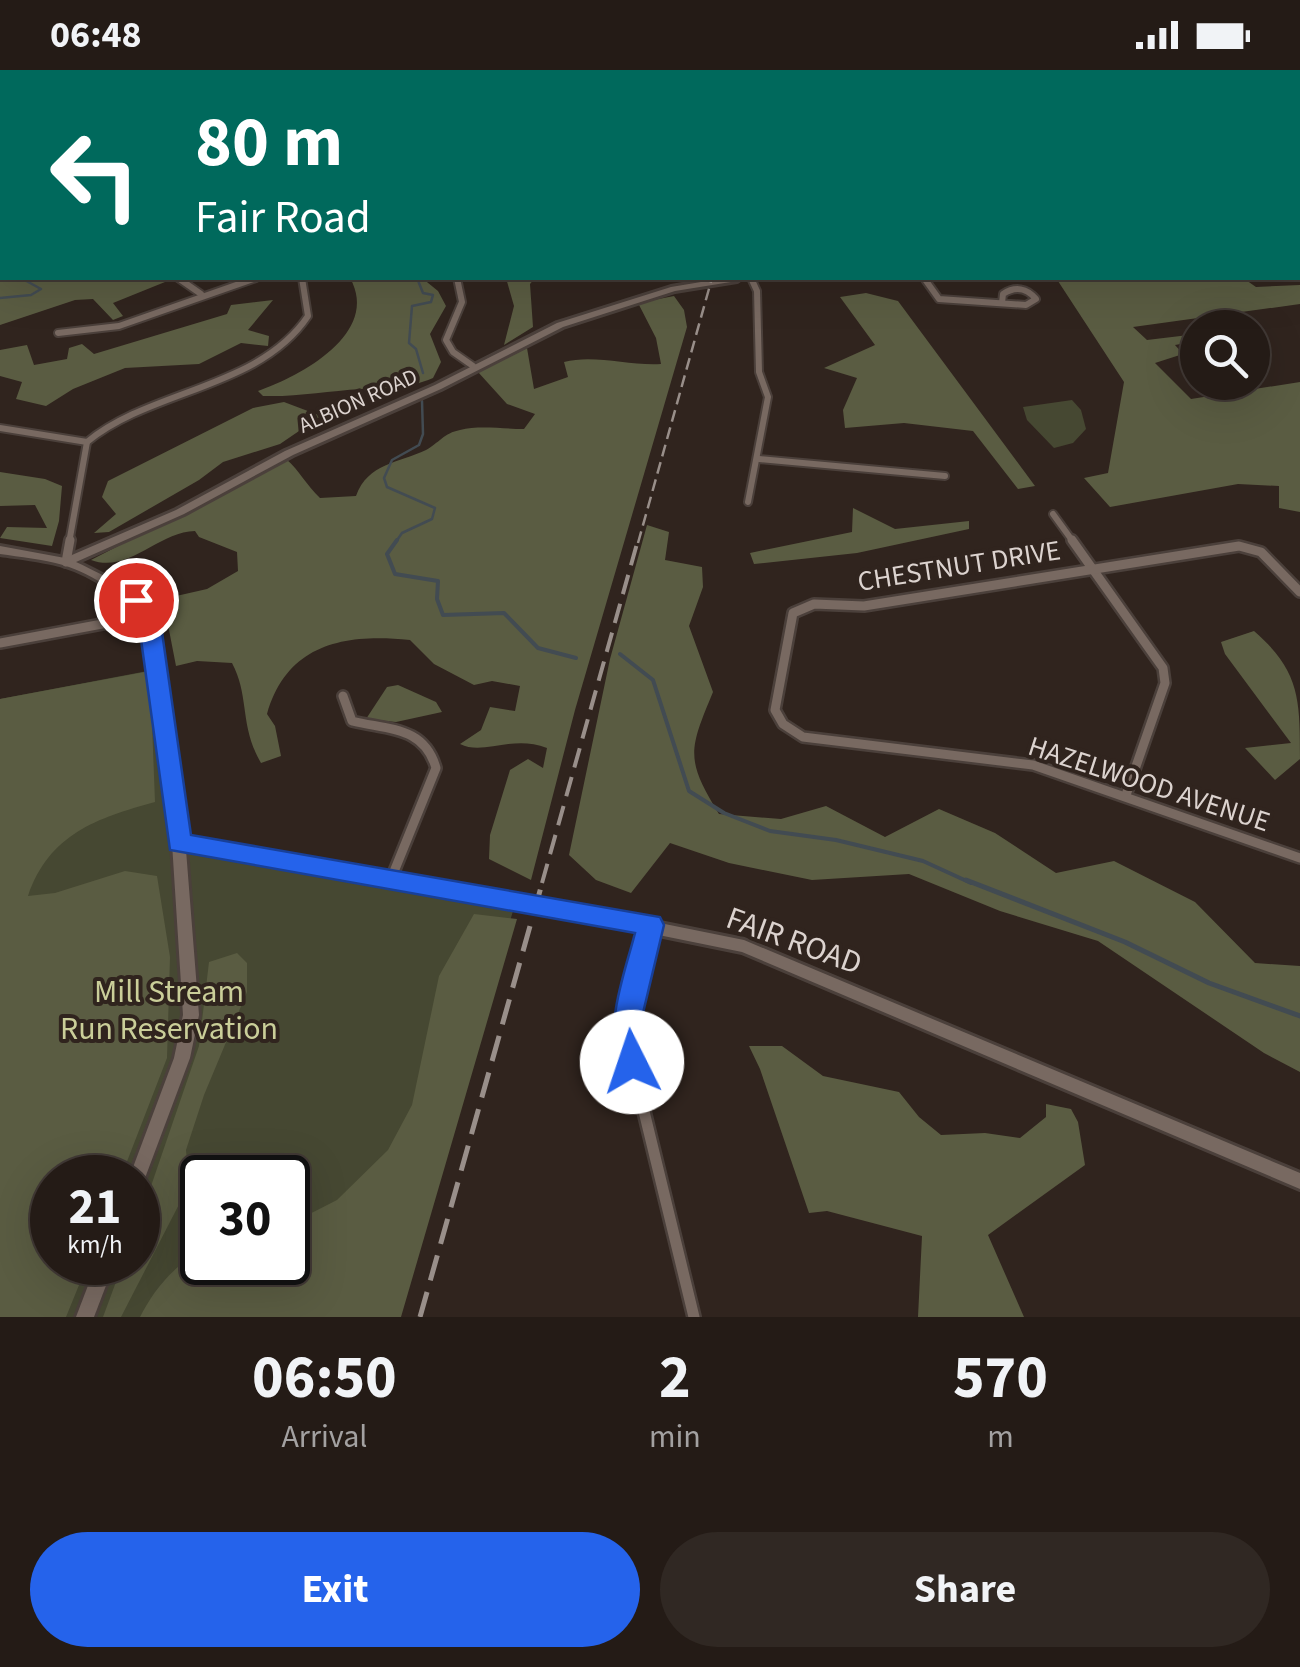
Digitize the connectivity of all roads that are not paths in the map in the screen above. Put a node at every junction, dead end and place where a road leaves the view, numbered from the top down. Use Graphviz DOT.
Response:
graph roads {
  1 [pos="181,280"];
  2 [pos="249,280"];
  3 [pos="303,280"];
  4 [pos="457,280"];
  5 [pos="728,280"];
  6 [pos="752,280"];
  7 [pos="926,280"];
  8 [pos="201,294"];
  9 [pos="1002,302"];
  10 [pos="58,333"];
  11 [pos="473,366"];
  12 [pos="0,428"];
  13 [pos="87,442"];
  14 [pos="759,459"];
  15 [pos="944,476"];
  16 [pos="748,502"];
  17 [pos="1053,514"];
  18 [pos="0,550"];
  19 [pos="66,562"];
  20 [pos="1092,568"];
  21 [pos="1300,592"];
  22 [pos="145,616"];
  23 [pos="0,643"];
  24 [pos="343,696"];
  25 [pos="803,737"];
  26 [pos="1126,794"];
  27 [pos="179,843"];
  28 [pos="1300,858"];
  29 [pos="391,879"];
  30 [pos="651,925"];
  31 [pos="145,1155"];
  32 [pos="1300,1181"];
  33 [pos="97,1285"];
  34 [pos="85,1317"];
  35 [pos="694,1317"];
  1 -- 8 [label="street"];
  2 -- 8 [label="street"];
  3 -- 13 [label="street"];
  4 -- 11 [label="street"];
  5 -- 11 [label="street, ALBION ROAD"];
  6 -- 14 [label="street"];
  7 -- 9 [label="street"];
  8 -- 10 [label="street"];
  9 -- 9 [label="street"];
  11 -- 19 [label="street, ALBION ROAD"];
  12 -- 13 [label="street"];
  13 -- 19 [label="street"];
  14 -- 15 [label="street"];
  14 -- 16 [label="street"];
  17 -- 20 [label="street"];
  18 -- 19 [label="street"];
  19 -- 22 [label="street"];
  20 -- 21 [label="street"];
  20 -- 25 [label="street, CHESTNUT DRIVE"];
  20 -- 26 [label="street"];
  22 -- 23 [label="street"];
  22 -- 27 [label="street"];
  24 -- 29 [label="street"];
  25 -- 26 [label="street, HAZELWOOD AVENUE"];
  26 -- 28 [label="street, HAZELWOOD AVENUE"];
  27 -- 29 [label="street, FAIR ROAD"];
  27 -- 31 [label="street"];
  29 -- 30 [label="street, FAIR ROAD"];
  30 -- 32 [label="street, FAIR ROAD"];
  30 -- 35 [label="street"];
  33 -- 34 [label="street"];
}
